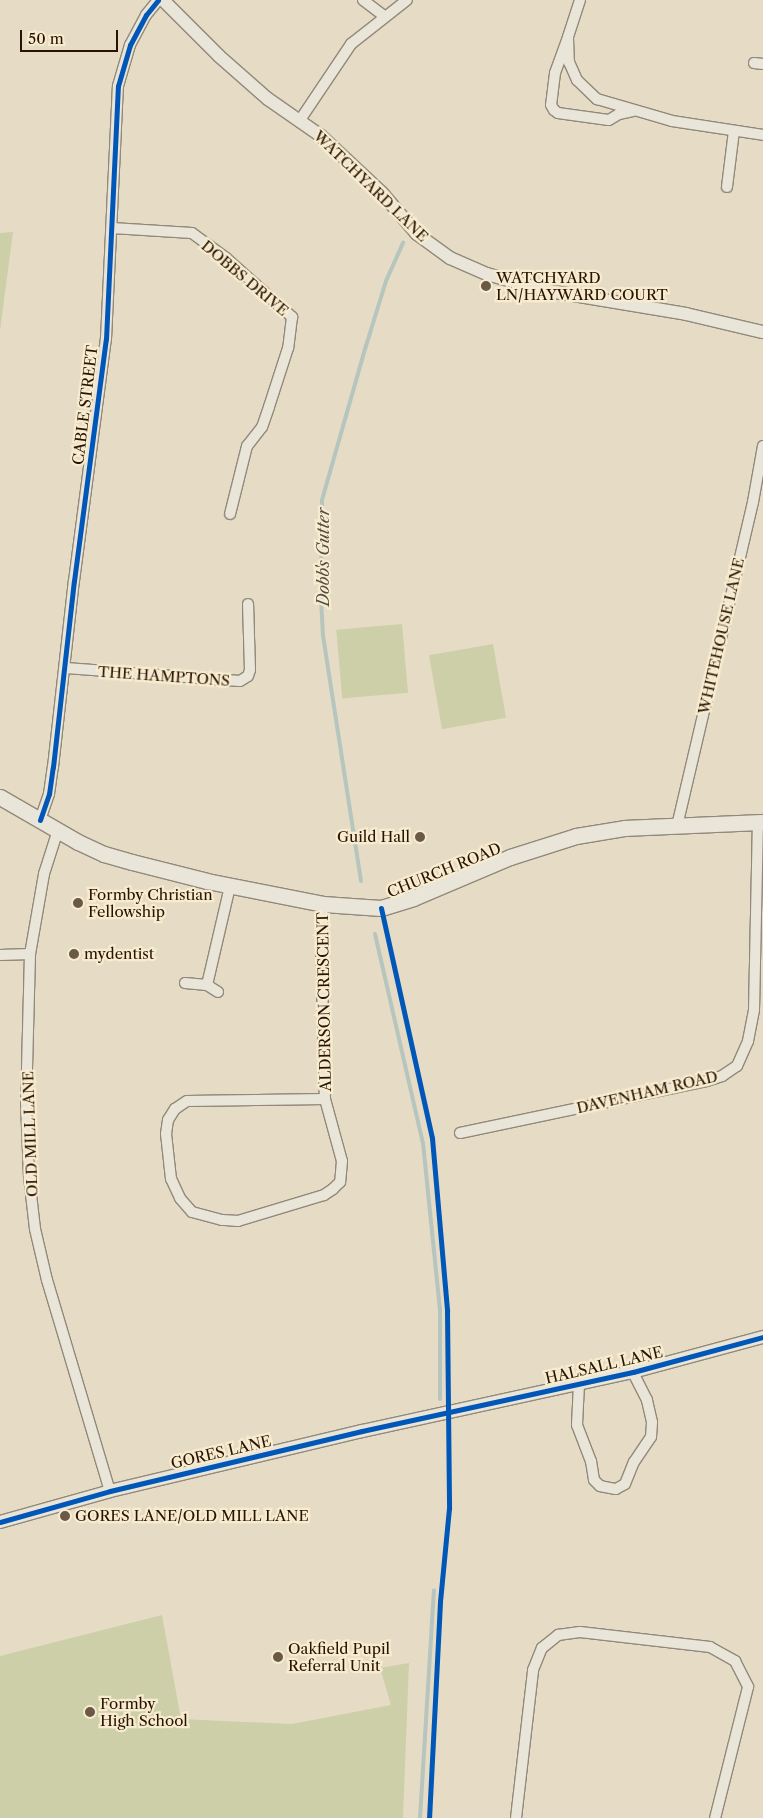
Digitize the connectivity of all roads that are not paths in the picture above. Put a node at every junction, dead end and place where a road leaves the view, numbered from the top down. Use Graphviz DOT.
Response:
graph roads {
  1 [pos="158,0"];
  2 [pos="163,0"];
  3 [pos="364,0"];
  4 [pos="407,0"];
  5 [pos="580,0"];
  6 [pos="384,16"];
  7 [pos="568,38"];
  8 [pos="634,111"];
  9 [pos="300,120"];
  10 [pos="734,131"];
  11 [pos="763,135"];
  12 [pos="727,187"];
  13 [pos="112,228"];
  14 [pos="763,332"];
  15 [pos="763,446"];
  16 [pos="758,503"];
  17 [pos="230,514"];
  18 [pos="248,604"];
  19 [pos="66,668"];
  20 [pos="0,797"];
  21 [pos="40,820"];
  22 [pos="760,822"];
  23 [pos="677,826"];
  24 [pos="58,830"];
  25 [pos="230,886"];
  26 [pos="323,904"];
  27 [pos="30,954"];
  28 [pos="0,955"];
  29 [pos="185,983"];
  30 [pos="207,986"];
  31 [pos="218,992"];
  32 [pos="325,1099"];
  33 [pos="460,1133"];
  34 [pos="763,1337"];
  35 [pos="763,1342"];
  36 [pos="633,1372"];
  37 [pos="579,1384"];
  38 [pos="449,1412"];
  39 [pos="110,1490"];
  40 [pos="0,1522"];
  41 [pos="516,1818"];
  42 [pos="715,1818"];
  1 -- 13 [label="street, CABLE STREET"];
  2 -- 9 [label="street, WATCHYARD LANE"];
  3 -- 6 [label="street"];
  4 -- 6 [label="street"];
  5 -- 7 [label="street"];
  6 -- 9 [label="street"];
  7 -- 8 [label="street"];
  7 -- 8 [label="street"];
  8 -- 10 [label="street"];
  9 -- 14 [label="street, WATCHYARD LANE"];
  10 -- 11 [label="street"];
  10 -- 12 [label="street"];
  13 -- 17 [label="street, DOBBS DRIVE"];
  13 -- 19 [label="street, CABLE STREET"];
  15 -- 16 [label="street, WHITEHOUSE LANE"];
  16 -- 23 [label="street, WHITEHOUSE LANE"];
  18 -- 19 [label="street, THE HAMPTONS"];
  19 -- 21 [label="street, CABLE STREET"];
  20 -- 21 [label="main road, CHURCH ROAD"];
  21 -- 24 [label="main road, CHURCH ROAD"];
  22 -- 23 [label="main road, CHURCH ROAD"];
  22 -- 33 [label="street, DAVENHAM ROAD"];
  23 -- 26 [label="main road, CHURCH ROAD"];
  24 -- 25 [label="main road, CHURCH ROAD"];
  24 -- 27 [label="street, OLD MILL LANE"];
  25 -- 26 [label="main road, CHURCH ROAD"];
  25 -- 30 [label="street"];
  26 -- 32 [label="street, ALDERSON CRESCENT"];
  27 -- 28 [label="street"];
  27 -- 39 [label="street, OLD MILL LANE"];
  29 -- 30 [label="street"];
  30 -- 31 [label="street"];
  32 -- 32 [label="street, ALDERSON CRESCENT"];
  34 -- 35 [label="street"];
  34 -- 36 [label="street, HALSALL LANE"];
  36 -- 37 [label="street, HALSALL LANE"];
  36 -- 37 [label="street"];
  37 -- 38 [label="street, HALSALL LANE"];
  38 -- 39 [label="street, GORES LANE"];
  39 -- 40 [label="street, GORES LANE"];
  41 -- 42 [label="street"];
}
